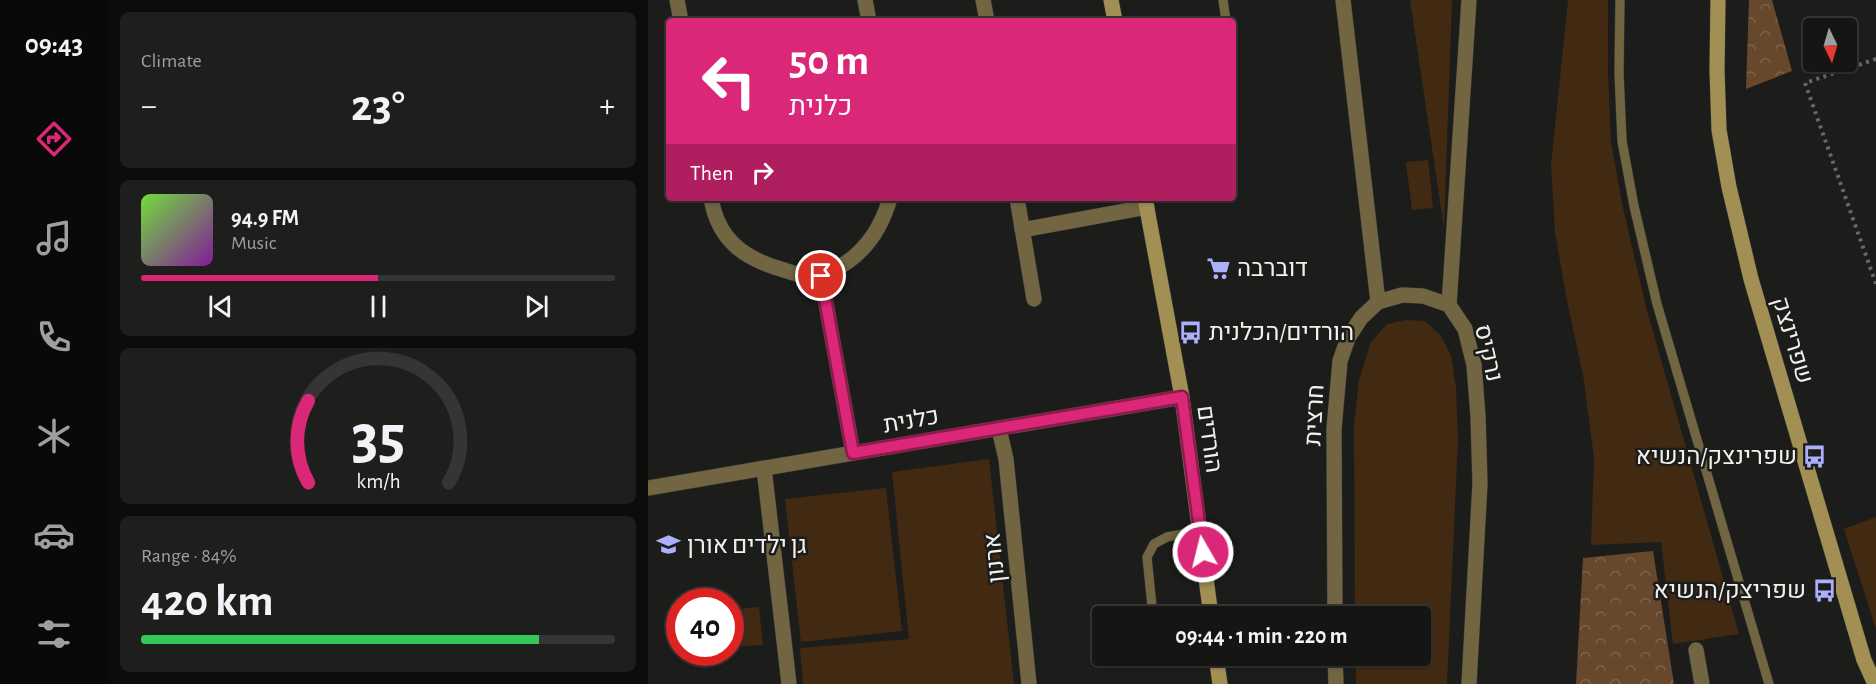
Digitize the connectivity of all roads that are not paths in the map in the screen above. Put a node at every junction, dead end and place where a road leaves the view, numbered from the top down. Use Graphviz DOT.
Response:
graph roads {
  1 [pos="677,0"];
  2 [pos="865,0"];
  3 [pos="983,0"];
  4 [pos="1111,0"];
  5 [pos="1223,0"];
  6 [pos="1343,0"];
  7 [pos="1469,0"];
  8 [pos="1620,0"];
  9 [pos="1718,0"];
  10 [pos="680,18"];
  11 [pos="868,18"];
  12 [pos="986,18"];
  13 [pos="1114,18"];
  14 [pos="1226,18"];
  15 [pos="712,201"];
  16 [pos="889,201"];
  17 [pos="1017,201"];
  18 [pos="1146,202"];
  19 [pos="1022,230"];
  20 [pos="821,276"];
  21 [pos="1034,299"];
  22 [pos="1378,302"];
  23 [pos="1449,305"];
  24 [pos="1182,397"];
  25 [pos="999,429"];
  26 [pos="853,453"];
  27 [pos="764,468"];
  28 [pos="648,488"];
  29 [pos="1200,531"];
  30 [pos="1152,606"];
  31 [pos="1210,606"];
  32 [pos="1335,606"];
  33 [pos="1696,650"];
  34 [pos="1217,666"];
  35 [pos="1335,666"];
  36 [pos="789,684"];
  37 [pos="1029,684"];
  38 [pos="1220,684"];
  39 [pos="1336,684"];
  40 [pos="1470,684"];
  41 [pos="1702,684"];
  42 [pos="1769,684"];
  43 [pos="1875,684"];
  1 -- 10 [label="street"];
  2 -- 11 [label="street"];
  3 -- 12 [label="street"];
  4 -- 13 [label="street"];
  5 -- 14 [label="lane"];
  6 -- 22 [label="street"];
  7 -- 23 [label="street, נרקיס"];
  8 -- 42 [label="lane"];
  9 -- 43 [label="street, שפרינצק"];
  15 -- 20 [label="street"];
  16 -- 20 [label="street"];
  17 -- 19 [label="street"];
  18 -- 19 [label="street"];
  18 -- 24 [label="street, הורדים"];
  19 -- 21 [label="street"];
  20 -- 26 [label="street"];
  22 -- 23 [label="street"];
  22 -- 32 [label="street, חרצית"];
  23 -- 40 [label="street, נרקיס"];
  24 -- 25 [label="street, כלנית"];
  24 -- 29 [label="street, הורדים"];
  25 -- 26 [label="street, כלנית"];
  25 -- 37 [label="street, ארנון"];
  26 -- 27 [label="street, כלנית"];
  27 -- 28 [label="street, כלנית"];
  27 -- 36 [label="street"];
  29 -- 30 [label="lane"];
  29 -- 31 [label="street, הורדים"];
  33 -- 41 [label="street"];
  34 -- 38 [label="street"];
  35 -- 39 [label="street"];
}
